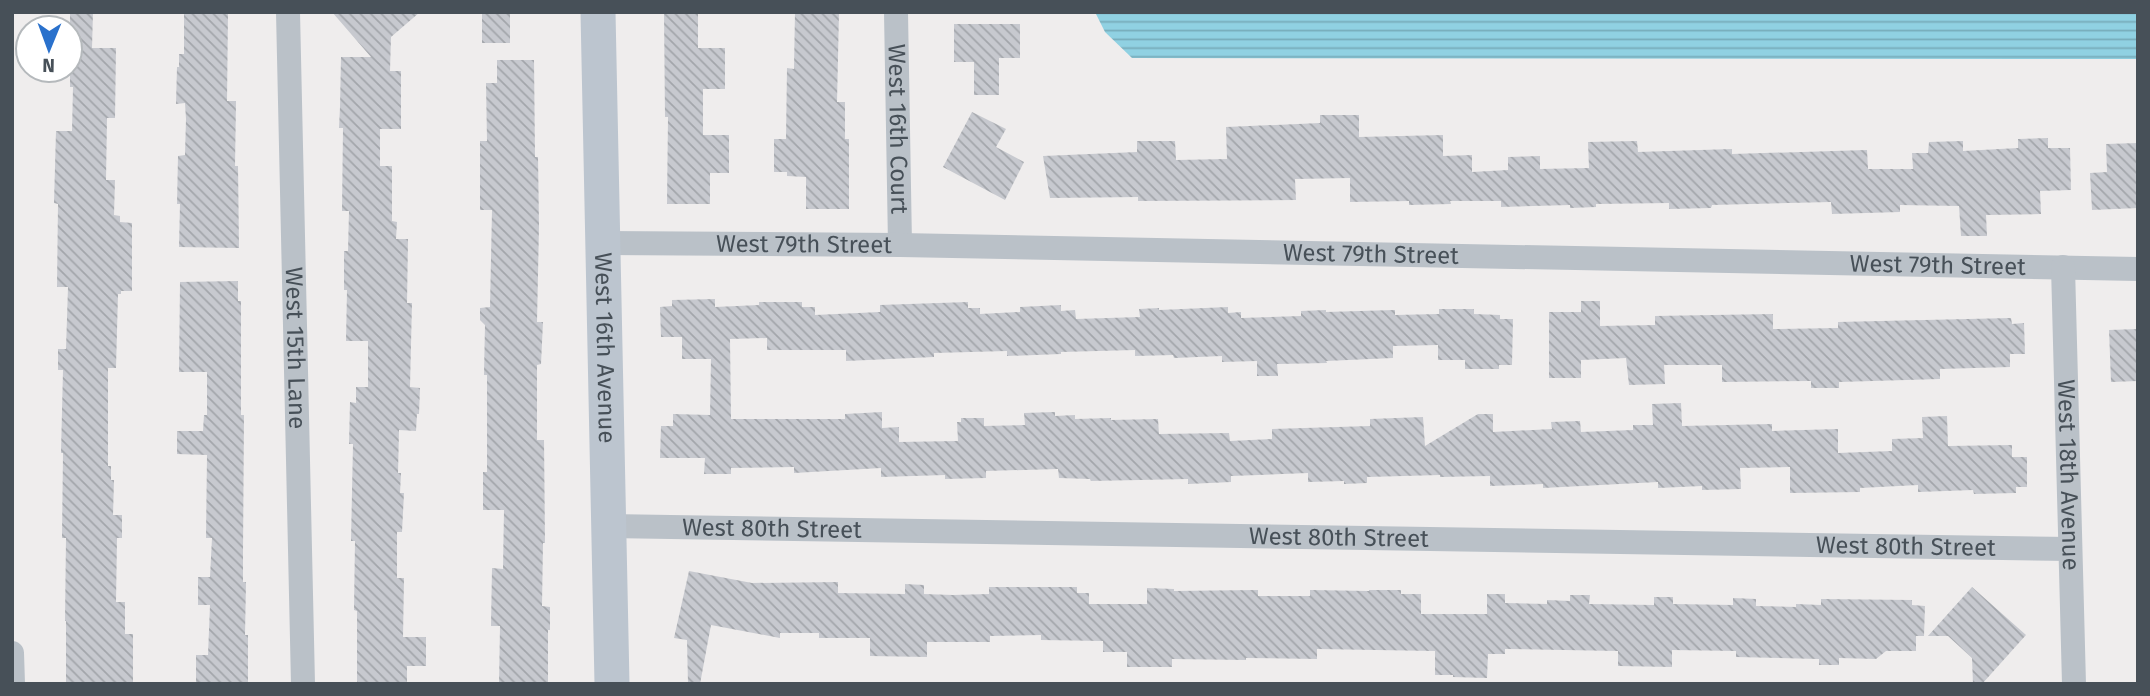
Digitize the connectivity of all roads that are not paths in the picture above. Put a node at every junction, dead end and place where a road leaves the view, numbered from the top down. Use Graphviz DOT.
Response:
graph roads {
  1 [pos="288,12"];
  2 [pos="598,12"];
  3 [pos="896,12"];
  4 [pos="603,243"];
  5 [pos="900,245"];
  6 [pos="2063,267"];
  7 [pos="2138,269"];
  8 [pos="609,526"];
  9 [pos="2070,549"];
  10 [pos="12,653"];
  11 [pos="13,684"];
  12 [pos="303,684"];
  13 [pos="612,684"];
  14 [pos="2074,684"];
  1 -- 12 [label="street, West 15th Lane"];
  2 -- 4 [label="street, West 16th Avenue"];
  3 -- 5 [label="street, West 16th Court"];
  4 -- 5 [label="street, West 79th Street"];
  4 -- 8 [label="street, West 16th Avenue"];
  5 -- 6 [label="street, West 79th Street"];
  6 -- 7 [label="street, West 79th Street"];
  6 -- 9 [label="street, West 18th Avenue"];
  8 -- 9 [label="street, West 80th Street"];
  8 -- 13 [label="street, West 16th Avenue"];
  9 -- 14 [label="street, West 18th Avenue"];
  10 -- 11 [label="street"];
}
